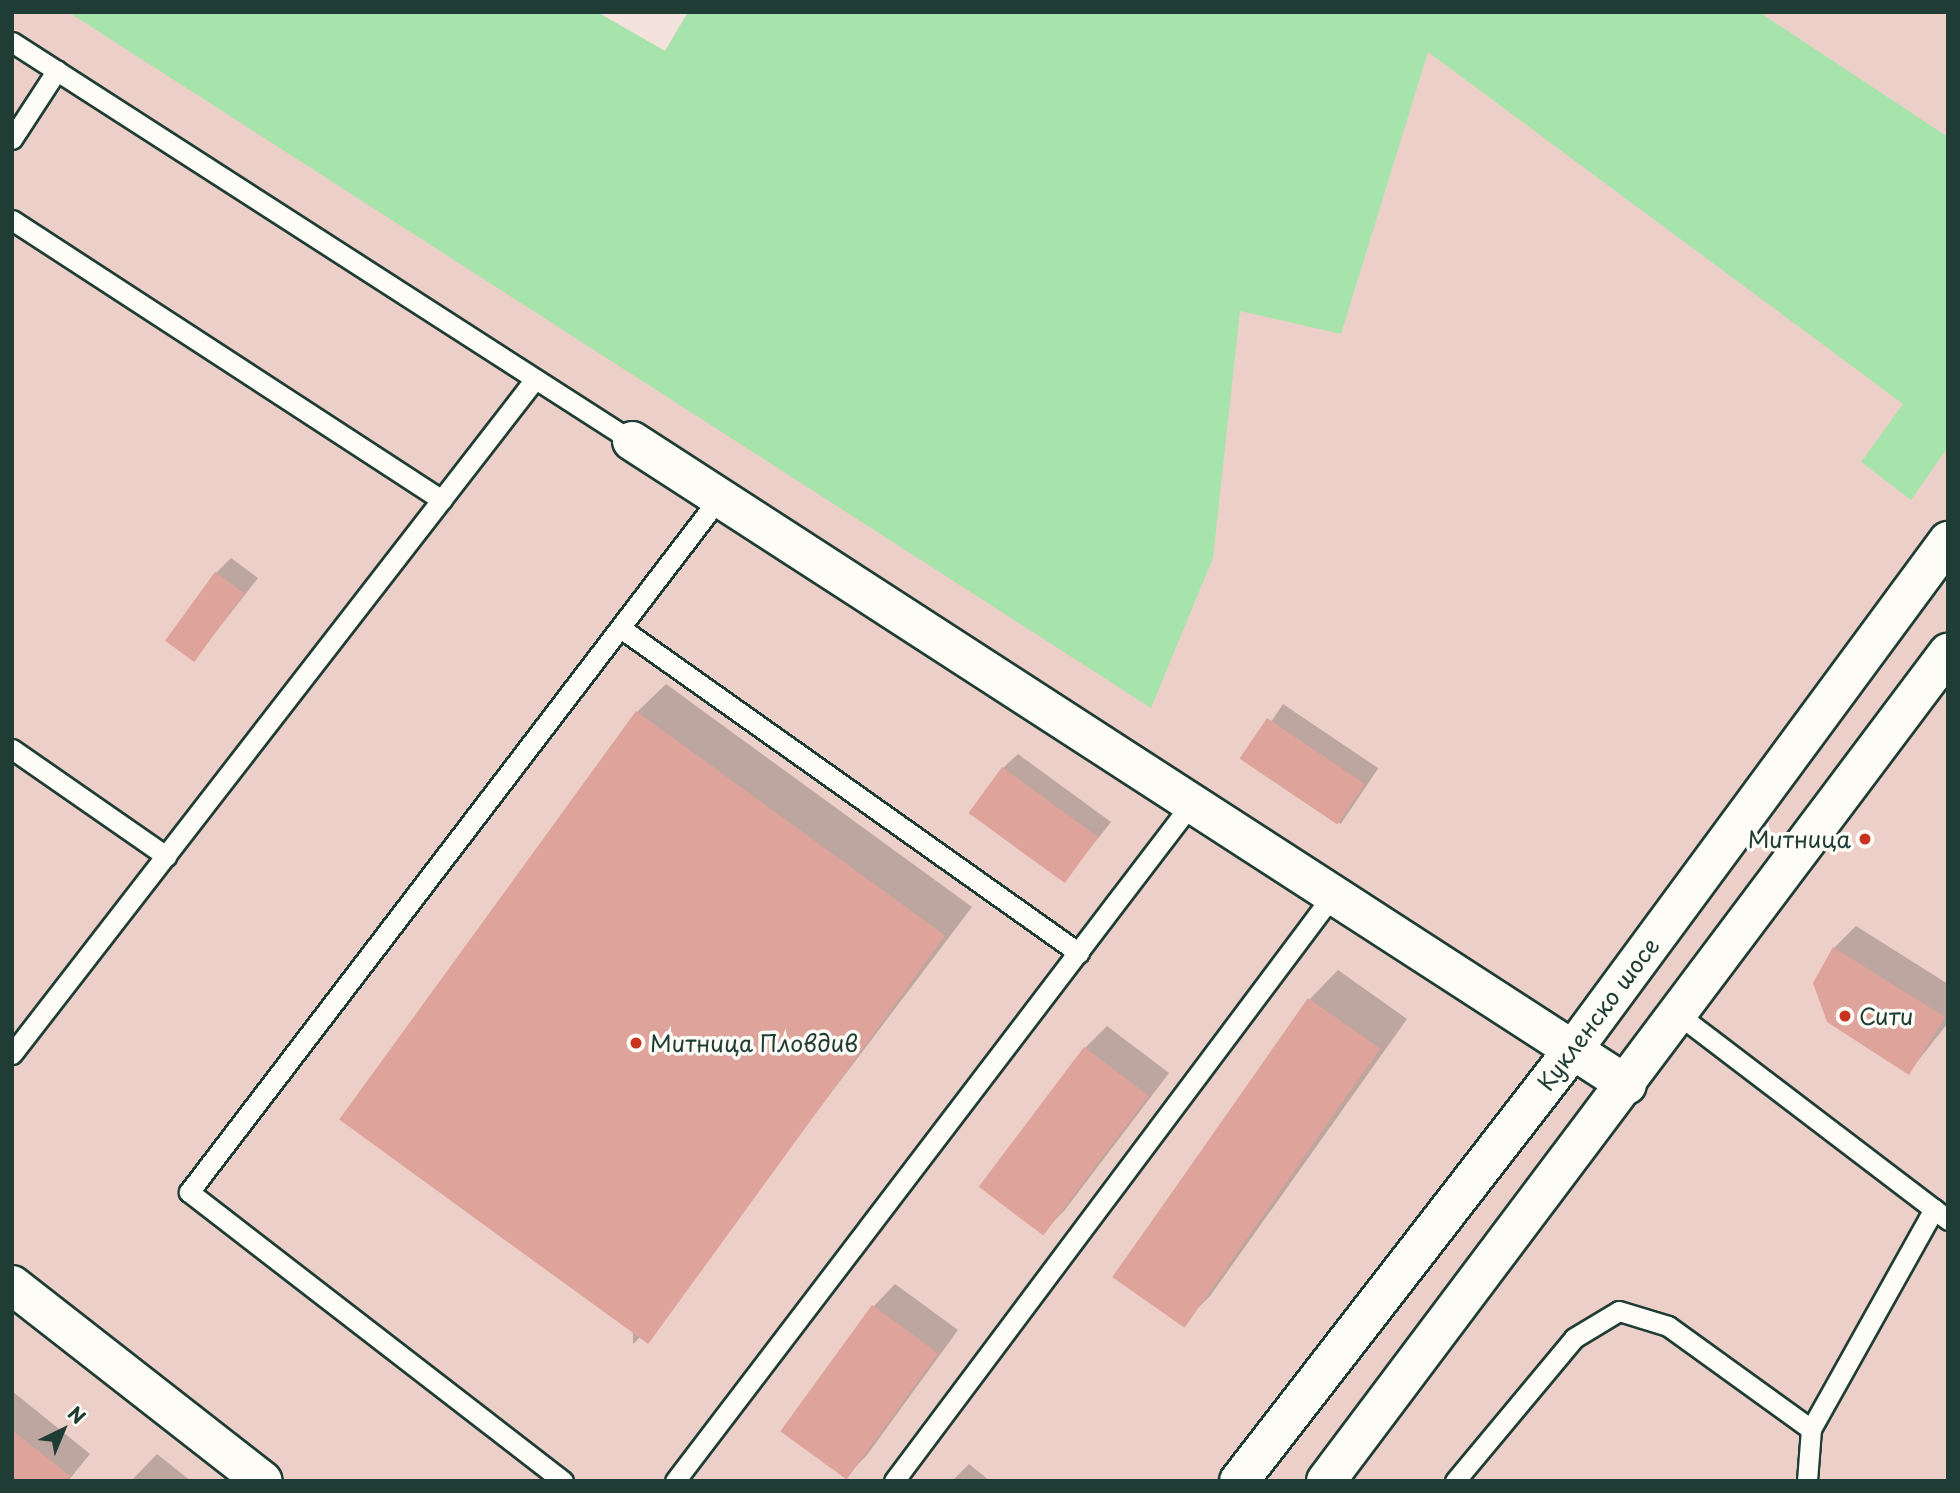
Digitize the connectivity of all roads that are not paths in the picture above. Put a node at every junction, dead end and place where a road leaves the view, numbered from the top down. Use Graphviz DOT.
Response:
graph roads {
  1 [pos="12,42"];
  2 [pos="57,71"];
  3 [pos="12,139"];
  4 [pos="12,220"];
  5 [pos="535,379"];
  6 [pos="632,441"];
  7 [pos="719,498"];
  8 [pos="442,500"];
  9 [pos="1948,541"];
  10 [pos="622,629"];
  11 [pos="1948,653"];
  12 [pos="12,749"];
  13 [pos="1191,804"];
  14 [pos="166,856"];
  15 [pos="1332,896"];
  16 [pos="1079,954"];
  17 [pos="1679,1015"];
  18 [pos="1572,1051"];
  19 [pos="12,1055"];
  20 [pos="1628,1085"];
  21 [pos="1941,1215"];
  22 [pos="12,1285"];
  23 [pos="1811,1429"];
  24 [pos="262,1481"];
  25 [pos="563,1481"];
  26 [pos="675,1481"];
  27 [pos="894,1481"];
  28 [pos="1239,1481"];
  29 [pos="1326,1481"];
  30 [pos="1455,1481"];
  31 [pos="1807,1481"];
  1 -- 2 [label="lane"];
  2 -- 3 [label="lane"];
  2 -- 5 [label="lane"];
  4 -- 8 [label="lane"];
  5 -- 6 [label="lane"];
  5 -- 8 [label="lane"];
  6 -- 7 [label="main road"];
  7 -- 10 [label="lane"];
  7 -- 13 [label="main road"];
  8 -- 14 [label="lane"];
  9 -- 18 [label="main road, Кукленско шосе"];
  10 -- 16 [label="lane"];
  10 -- 25 [label="lane"];
  11 -- 17 [label="main road"];
  12 -- 14 [label="lane"];
  13 -- 15 [label="main road"];
  13 -- 16 [label="lane"];
  14 -- 19 [label="lane"];
  15 -- 18 [label="main road"];
  15 -- 27 [label="lane"];
  16 -- 26 [label="lane"];
  17 -- 20 [label="main road"];
  17 -- 21 [label="lane"];
  18 -- 20 [label="main road"];
  18 -- 28 [label="main road, Кукленско шосе"];
  20 -- 29 [label="main road"];
  21 -- 23 [label="lane"];
  22 -- 24 [label="main road"];
  23 -- 30 [label="lane"];
  23 -- 31 [label="lane"];
}
